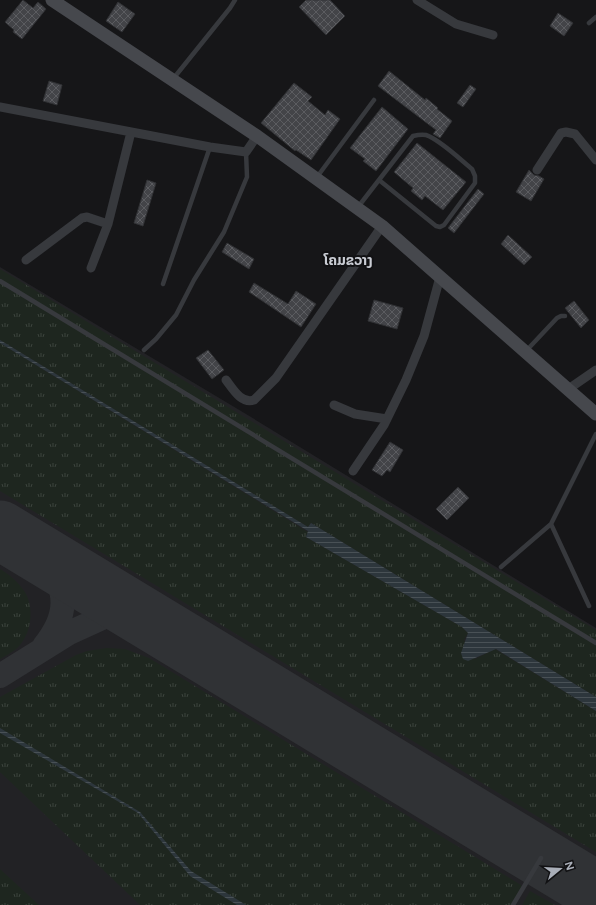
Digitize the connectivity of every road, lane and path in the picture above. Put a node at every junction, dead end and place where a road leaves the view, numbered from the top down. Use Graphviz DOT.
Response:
graph roads {
  1 [pos="52,0"];
  2 [pos="236,0"];
  3 [pos="417,0"];
  4 [pos="596,17"];
  5 [pos="589,23"];
  6 [pos="493,35"];
  7 [pos="172,80"];
  8 [pos="374,100"];
  9 [pos="0,107"];
  10 [pos="132,132"];
  11 [pos="257,136"];
  12 [pos="210,147"];
  13 [pos="246,152"];
  14 [pos="596,160"];
  15 [pos="537,170"];
  16 [pos="316,178"];
  17 [pos="379,180"];
  18 [pos="357,208"];
  19 [pos="108,224"];
  20 [pos="382,226"];
  21 [pos="26,260"];
  22 [pos="91,268"];
  23 [pos="440,277"];
  24 [pos="0,281"];
  25 [pos="163,284"];
  26 [pos="565,316"];
  27 [pos="144,350"];
  28 [pos="525,352"];
  29 [pos="596,370"];
  30 [pos="226,380"];
  31 [pos="567,390"];
  32 [pos="334,405"];
  33 [pos="596,414"];
  34 [pos="387,419"];
  35 [pos="596,434"];
  36 [pos="353,471"];
  37 [pos="551,524"];
  38 [pos="501,567"];
  39 [pos="589,606"];
  40 [pos="596,643"];
  41 [pos="541,858"];
  42 [pos="513,905"];
  1 -- 7 [label="main road"];
  2 -- 7 [label="lane"];
  3 -- 6 [label="street"];
  4 -- 5 [label="lane"];
  7 -- 11 [label="main road"];
  8 -- 16 [label="lane"];
  9 -- 10 [label="street"];
  10 -- 12 [label="street"];
  10 -- 19 [label="street"];
  11 -- 13 [label="street"];
  11 -- 16 [label="main road"];
  12 -- 13 [label="street"];
  12 -- 25 [label="lane"];
  13 -- 27 [label="lane"];
  14 -- 15 [label="street"];
  16 -- 18 [label="main road"];
  17 -- 17 [label="lane"];
  17 -- 18 [label="lane"];
  18 -- 20 [label="main road"];
  19 -- 21 [label="street"];
  19 -- 22 [label="street"];
  20 -- 23 [label="main road"];
  20 -- 30 [label="street"];
  23 -- 28 [label="main road"];
  23 -- 34 [label="street"];
  24 -- 40 [label="lane"];
  26 -- 28 [label="lane"];
  28 -- 31 [label="main road"];
  29 -- 31 [label="street"];
  31 -- 33 [label="main road"];
  32 -- 34 [label="street"];
  34 -- 36 [label="street"];
  35 -- 37 [label="lane"];
  37 -- 38 [label="lane"];
  37 -- 39 [label="lane"];
  41 -- 42 [label="lane"];
}
